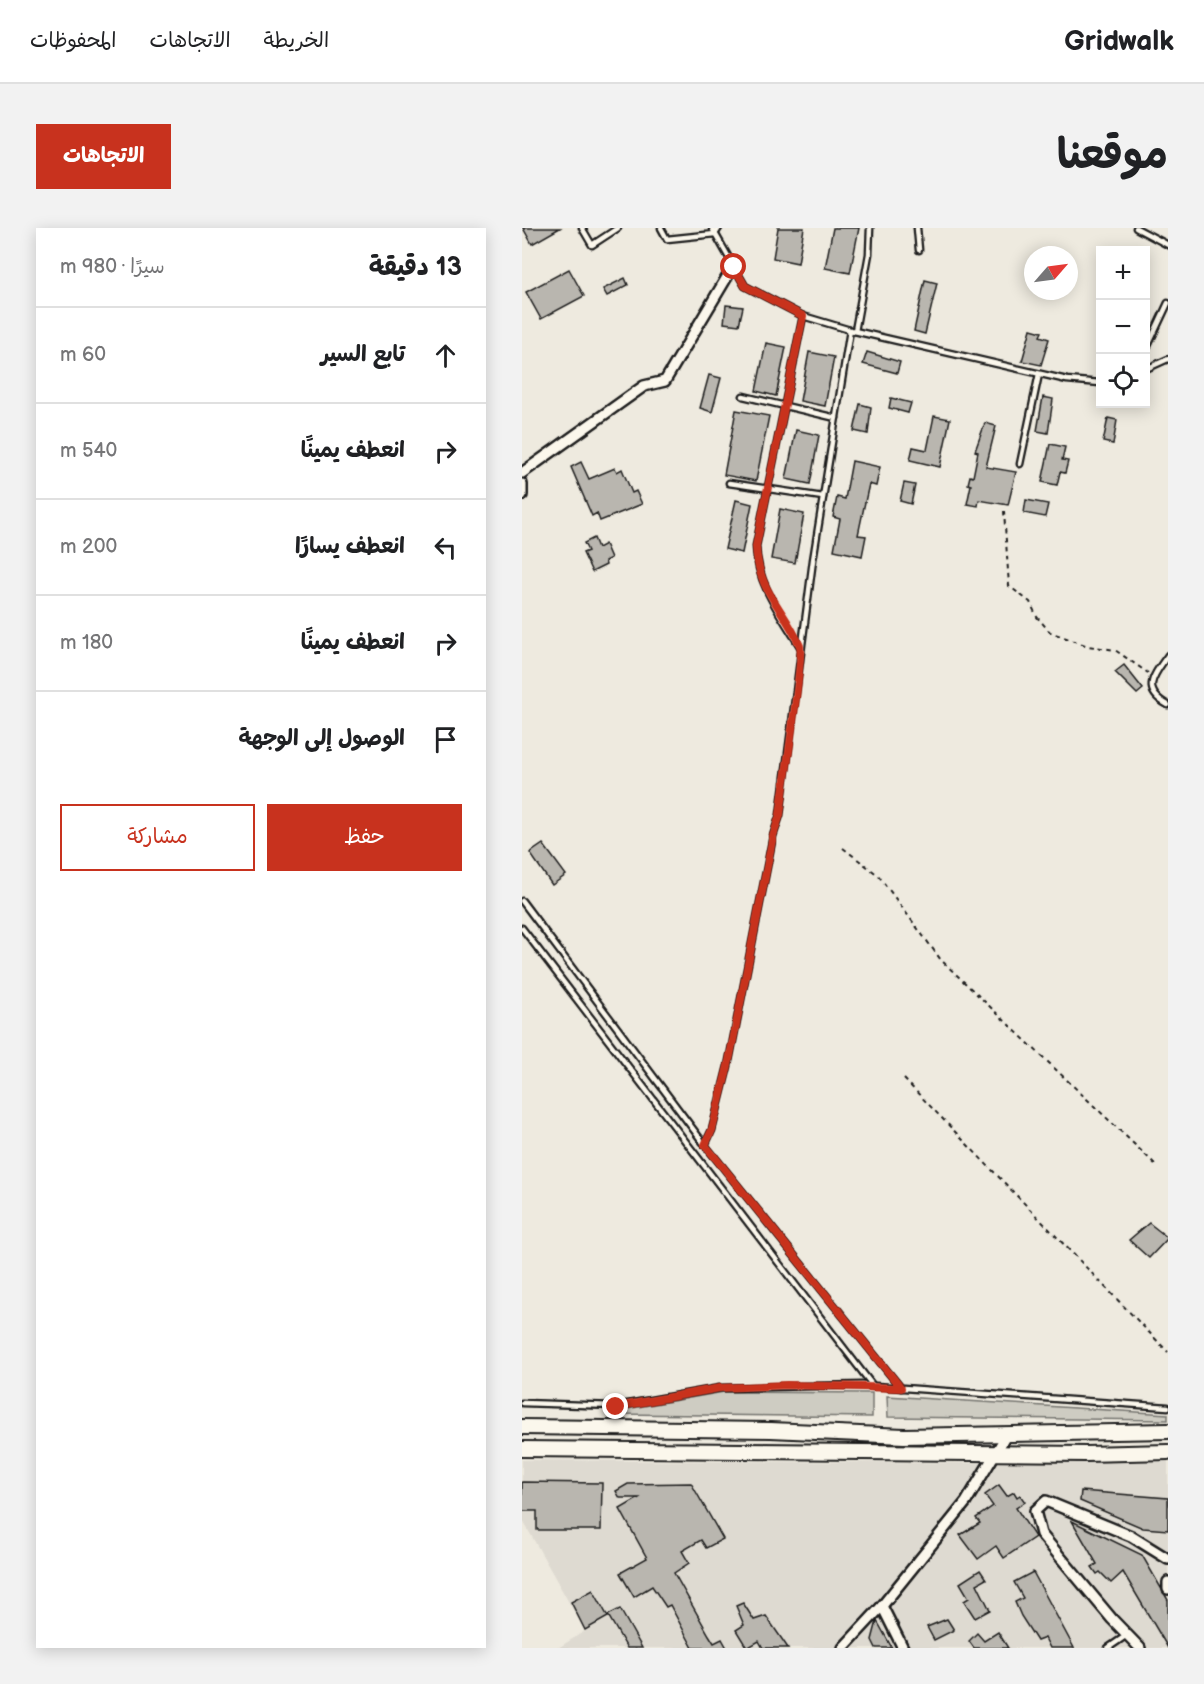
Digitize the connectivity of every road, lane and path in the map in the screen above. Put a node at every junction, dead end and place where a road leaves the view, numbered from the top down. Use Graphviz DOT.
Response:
graph roads {
  1 [pos="582,228"];
  2 [pos="618,228"];
  3 [pos="661,228"];
  4 [pos="712,228"];
  5 [pos="719,228"];
  6 [pos="870,228"];
  7 [pos="917,228"];
  8 [pos="1136,228"];
  9 [pos="716,234"];
  10 [pos="1168,245"];
  11 [pos="919,250"];
  12 [pos="734,267"];
  13 [pos="1168,303"];
  14 [pos="803,316"];
  15 [pos="853,330"];
  16 [pos="1150,341"];
  17 [pos="1168,359"];
  18 [pos="1150,367"];
  19 [pos="1039,374"];
  20 [pos="1096,383"];
  21 [pos="743,396"];
  22 [pos="785,406"];
  23 [pos="836,418"];
  24 [pos="1020,464"];
  25 [pos="522,473"];
  26 [pos="729,483"];
  27 [pos="522,484"];
  28 [pos="768,489"];
  29 [pos="522,495"];
  30 [pos="823,498"];
  31 [pos="1004,511"];
  32 [pos="801,648"];
  33 [pos="1168,655"];
  34 [pos="1152,677"];
  35 [pos="1168,705"];
  36 [pos="843,848"];
  37 [pos="522,901"];
  38 [pos="522,928"];
  39 [pos="904,1079"];
  40 [pos="705,1145"];
  41 [pos="1157,1166"];
  42 [pos="1168,1352"];
  43 [pos="873,1386"];
  44 [pos="901,1388"];
  45 [pos="522,1403"];
  46 [pos="1168,1407"];
  47 [pos="522,1427"];
  48 [pos="1168,1431"];
  49 [pos="1007,1434"];
  50 [pos="522,1449"];
  51 [pos="996,1452"];
  52 [pos="1168,1452"];
  53 [pos="1168,1559"];
  54 [pos="1168,1582"];
  55 [pos="1168,1589"];
  56 [pos="882,1606"];
  57 [pos="1127,1635"];
  58 [pos="843,1648"];
  59 [pos="903,1648"];
  60 [pos="1108,1648"];
  61 [pos="1140,1648"];
  1 -- 2 [label="lane"];
  3 -- 9 [label="lane"];
  4 -- 9 [label="lane"];
  5 -- 9 [label="lane"];
  6 -- 15 [label="lane"];
  7 -- 11 [label="lane"];
  8 -- 10 [label="lane"];
  9 -- 12 [label="lane"];
  12 -- 14 [label="lane"];
  12 -- 25 [label="street"];
  13 -- 16 [label="lane"];
  14 -- 15 [label="lane"];
  14 -- 22 [label="lane"];
  15 -- 19 [label="lane"];
  15 -- 23 [label="lane"];
  17 -- 18 [label="lane"];
  19 -- 20 [label="lane"];
  19 -- 24 [label="lane"];
  21 -- 22 [label="lane"];
  22 -- 23 [label="lane"];
  22 -- 28 [label="lane"];
  23 -- 30 [label="lane"];
  26 -- 28 [label="lane"];
  27 -- 29 [label="street"];
  28 -- 30 [label="lane"];
  28 -- 32 [label="lane"];
  30 -- 32 [label="lane"];
  31 -- 34 [label="path"];
  32 -- 40 [label="lane"];
  33 -- 34 [label="lane"];
  34 -- 35 [label="lane"];
  36 -- 41 [label="path"];
  37 -- 40 [label="lane"];
  38 -- 43 [label="lane"];
  39 -- 42 [label="path"];
  40 -- 44 [label="lane"];
  43 -- 44 [label="lane"];
  43 -- 45 [label="lane"];
  44 -- 46 [label="lane"];
  47 -- 49 [label="main road"];
  48 -- 49 [label="main road"];
  49 -- 51 [label="street"];
  50 -- 51 [label="main road"];
  51 -- 52 [label="main road"];
  51 -- 56 [label="street"];
  53 -- 57 [label="street"];
  54 -- 55 [label="street"];
  56 -- 58 [label="street"];
  56 -- 59 [label="street"];
  57 -- 60 [label="lane"];
  57 -- 61 [label="street"];
}
